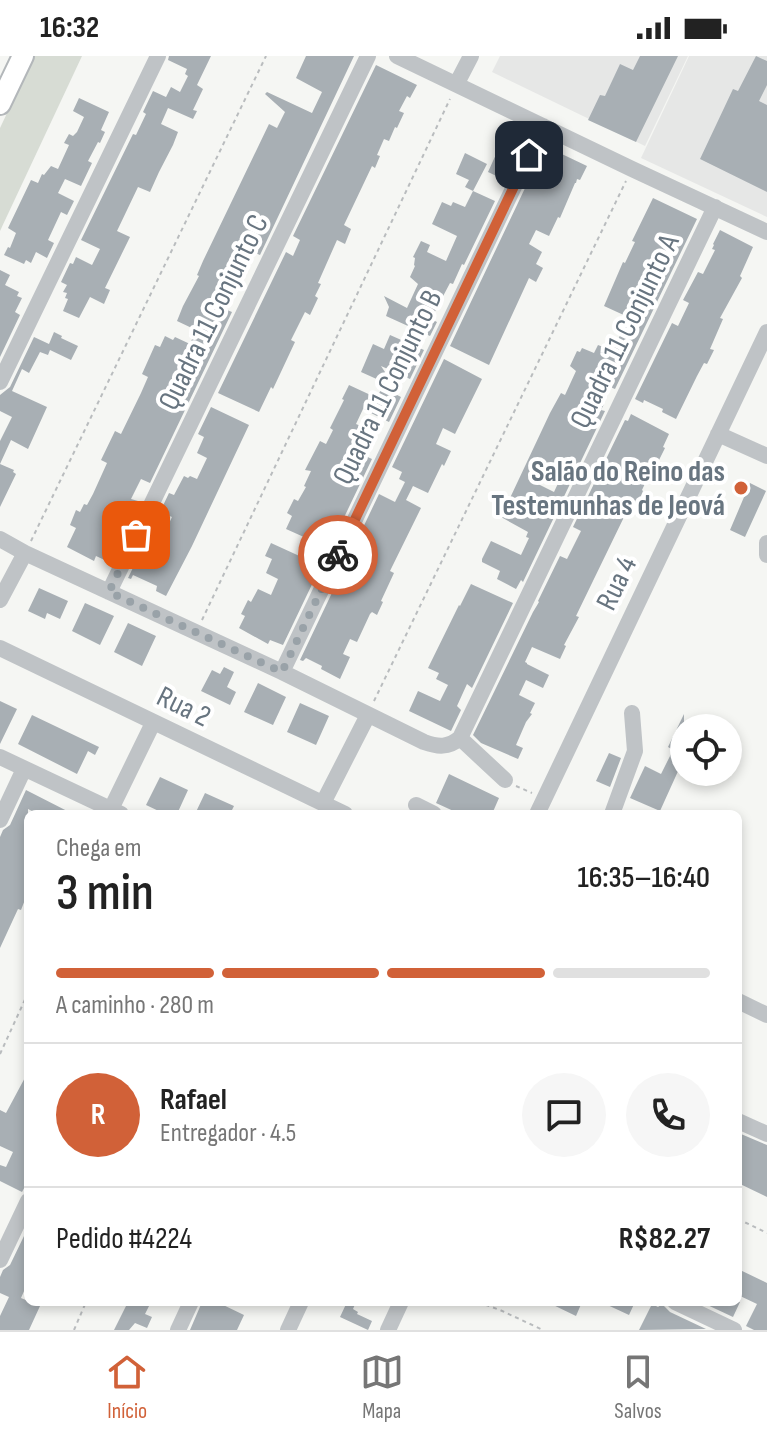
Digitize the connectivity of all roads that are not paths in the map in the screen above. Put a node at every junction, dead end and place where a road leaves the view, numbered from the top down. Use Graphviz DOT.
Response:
graph roads {
  1 [pos="23,56"];
  2 [pos="158,56"];
  3 [pos="368,56"];
  4 [pos="397,56"];
  5 [pos="471,56"];
  6 [pos="457,83"];
  7 [pos="0,104"];
  8 [pos="543,126"];
  9 [pos="715,207"];
  10 [pos="767,232"];
  11 [pos="767,332"];
  12 [pos="0,382"];
  13 [pos="718,434"];
  14 [pos="767,456"];
  15 [pos="0,539"];
  16 [pos="767,543"];
  17 [pos="25,553"];
  18 [pos="767,555"];
  19 [pos="109,592"];
  20 [pos="0,600"];
  21 [pos="0,648"];
  22 [pos="282,672"];
  23 [pos="632,713"];
  24 [pos="368,715"];
  25 [pos="153,723"];
  26 [pos="460,738"];
  27 [pos="0,757"];
  28 [pos="24,769"];
  29 [pos="505,780"];
  30 [pos="323,803"];
  31 [pos="416,805"];
  32 [pos="540,807"];
  33 [pos="112,810"];
  34 [pos="117,810"];
  35 [pos="337,810"];
  36 [pos="426,810"];
  37 [pos="613,810"];
  38 [pos="0,820"];
  39 [pos="742,1003"];
  40 [pos="767,1015"];
  41 [pos="742,1123"];
  42 [pos="767,1134"];
  43 [pos="24,1209"];
  44 [pos="0,1260"];
  45 [pos="189,1306"];
  46 [pos="299,1306"];
  47 [pos="399,1306"];
  48 [pos="683,1306"];
  49 [pos="178,1330"];
  50 [pos="288,1330"];
  51 [pos="388,1330"];
  52 [pos="734,1330"];
  1 -- 7 [label="main road"];
  2 -- 12 [label="street"];
  3 -- 19 [label="street, Quadra 11 Conjunto C"];
  4 -- 6 [label="street"];
  5 -- 6 [label="street"];
  6 -- 8 [label="street"];
  8 -- 9 [label="street"];
  8 -- 22 [label="street, Quadra 11 Conjunto B"];
  9 -- 10 [label="street"];
  9 -- 26 [label="street, Quadra 11 Conjunto A"];
  11 -- 13 [label="street, Rua 4"];
  13 -- 14 [label="street"];
  13 -- 32 [label="street, Rua 4"];
  15 -- 17 [label="street"];
  16 -- 18 [label="street"];
  17 -- 19 [label="street"];
  17 -- 20 [label="street"];
  19 -- 22 [label="street"];
  21 -- 25 [label="street, Rua 2"];
  22 -- 24 [label="street"];
  23 -- 37 [label="street"];
  24 -- 26 [label="street"];
  24 -- 30 [label="street"];
  25 -- 30 [label="street, Rua 2"];
  25 -- 34 [label="street"];
  26 -- 29 [label="street"];
  27 -- 28 [label="street"];
  28 -- 33 [label="street"];
  28 -- 38 [label="street"];
  30 -- 35 [label="street, Rua 2"];
  31 -- 36 [label="street"];
  39 -- 40 [label="street"];
  41 -- 42 [label="street"];
  43 -- 44 [label="street"];
  45 -- 49 [label="street"];
  46 -- 50 [label="street"];
  47 -- 51 [label="street"];
  48 -- 52 [label="street"];
}
